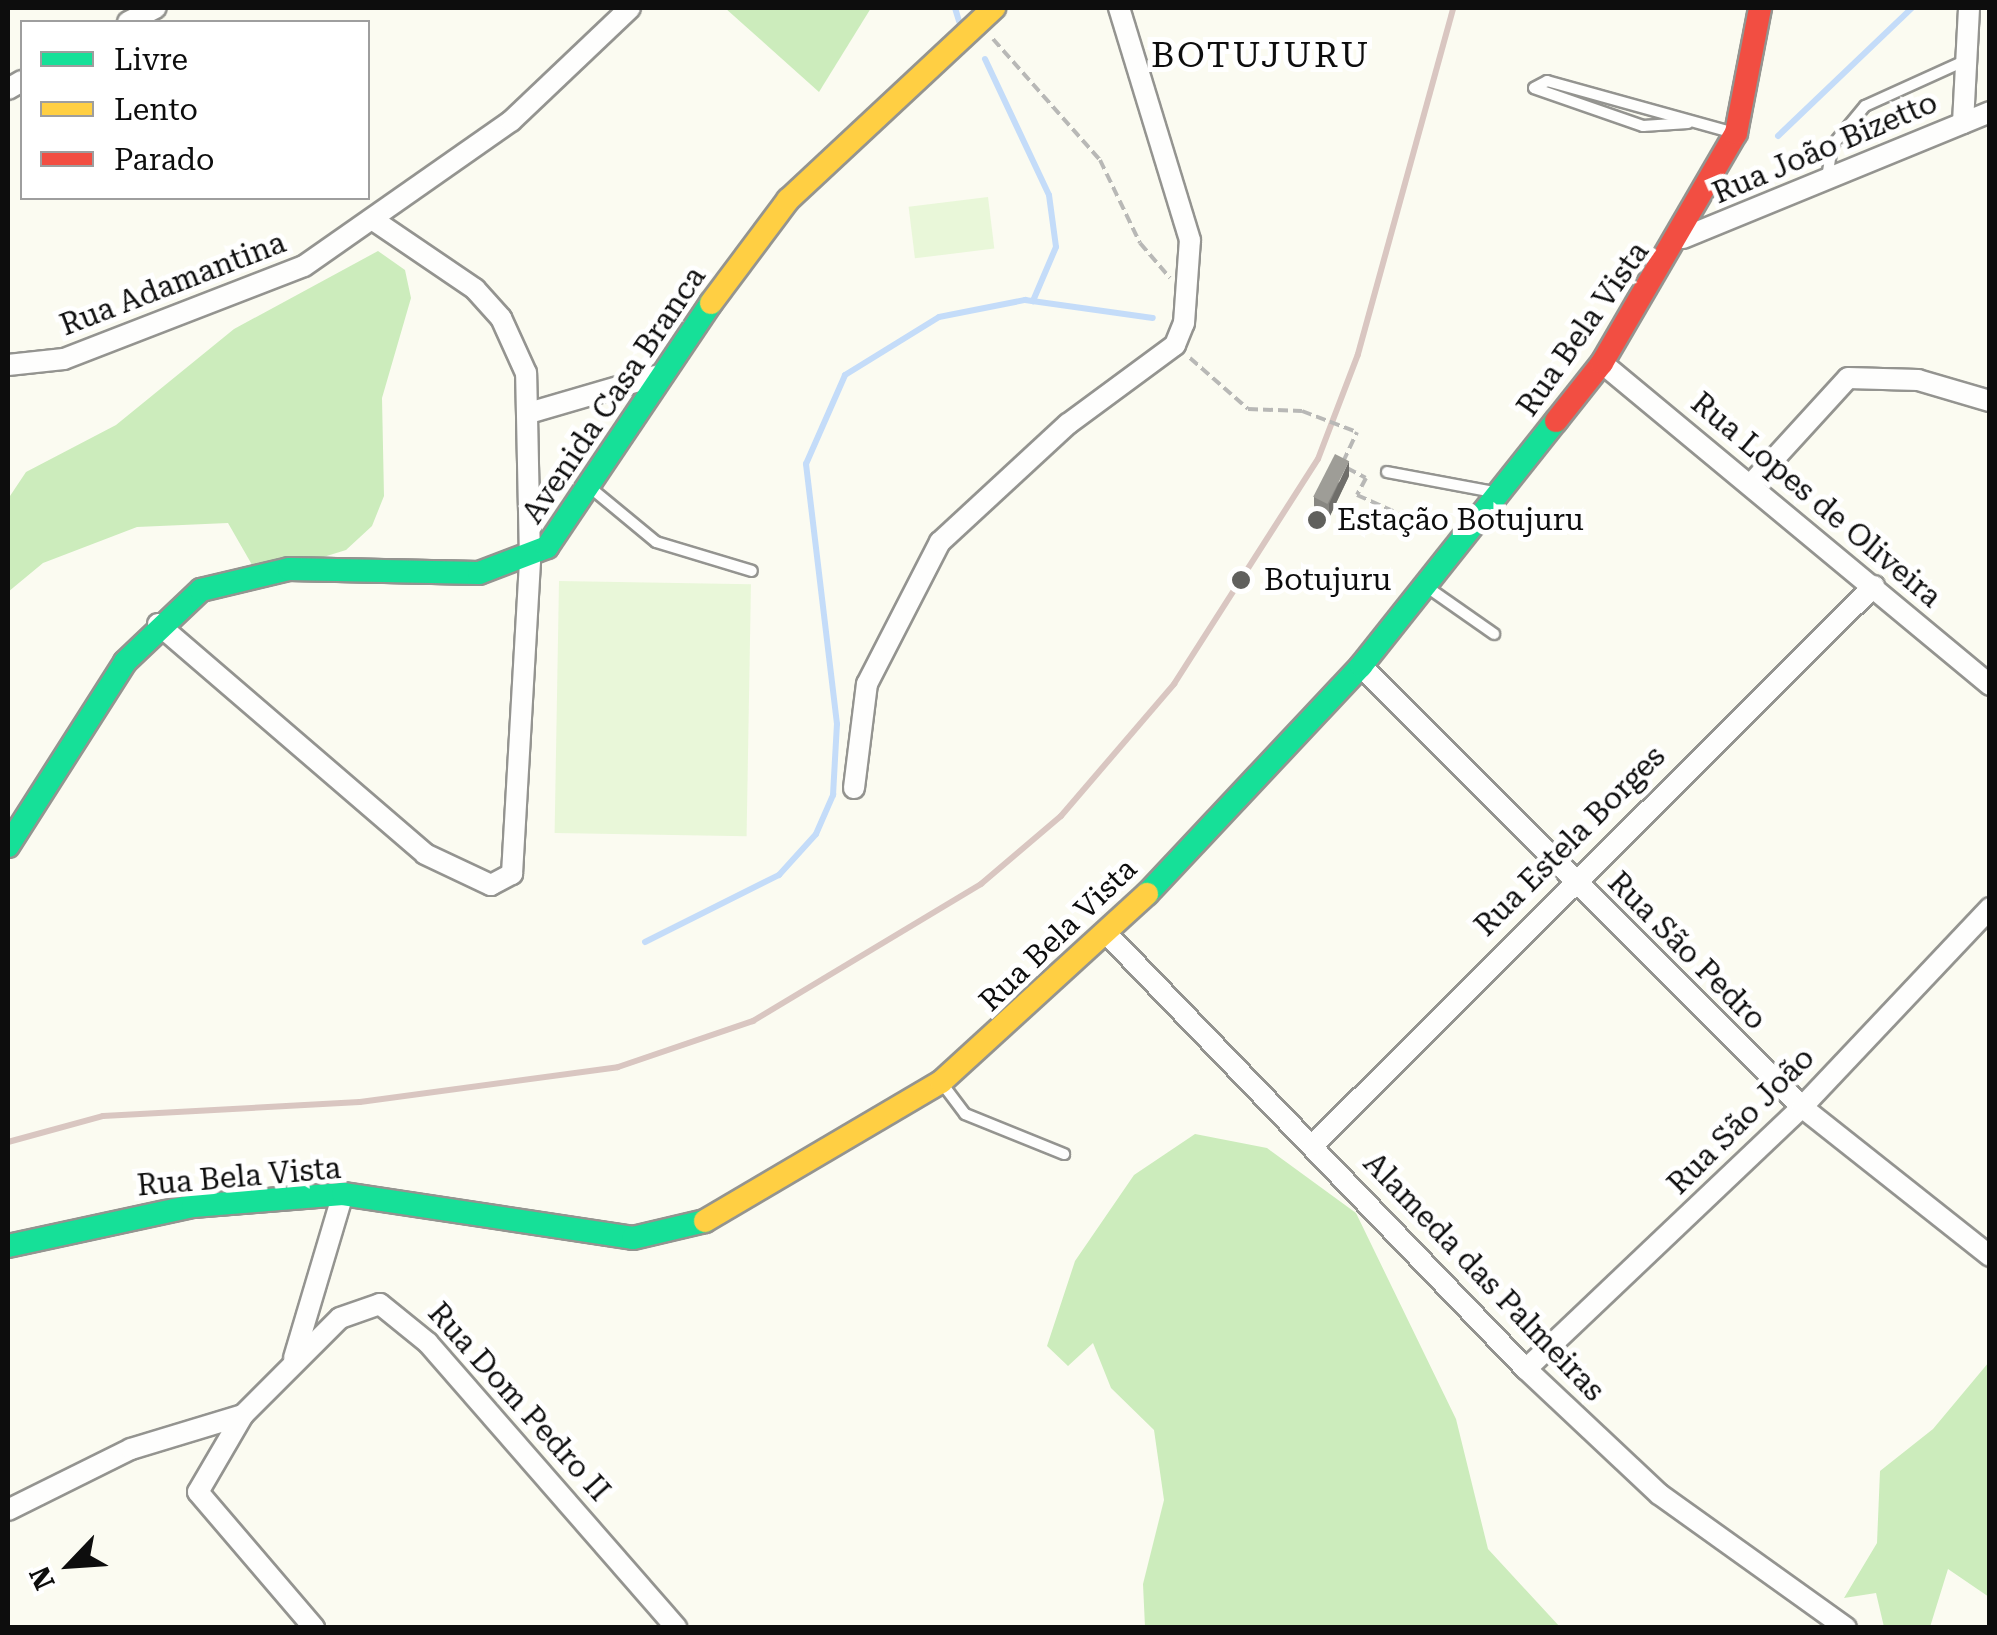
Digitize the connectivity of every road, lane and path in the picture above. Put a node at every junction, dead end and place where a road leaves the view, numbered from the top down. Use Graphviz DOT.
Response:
graph roads {
  1 [pos="156,8"];
  2 [pos="630,8"];
  3 [pos="1119,8"];
  4 [pos="1969,8"];
  5 [pos="1756,14"];
  6 [pos="986,15"];
  7 [pos="132,20"];
  8 [pos="1964,60"];
  9 [pos="1990,112"];
  10 [pos="1963,123"];
  11 [pos="1688,124"];
  12 [pos="1736,134"];
  13 [pos="1825,186"];
  14 [pos="375,222"];
  15 [pos="1683,238"];
  16 [pos="1193,287"];
  17 [pos="1175,345"];
  18 [pos="1602,363"];
  19 [pos="8,366"];
  20 [pos="656,376"];
  21 [pos="1990,401"];
  22 [pos="532,412"];
  23 [pos="1386,472"];
  24 [pos="1752,484"];
  25 [pos="592,488"];
  26 [pos="1500,494"];
  27 [pos="1462,542"];
  28 [pos="530,559"];
  29 [pos="752,571"];
  30 [pos="1874,586"];
  31 [pos="1426,587"];
  32 [pos="158,624"];
  33 [pos="1494,634"];
  34 [pos="1360,666"];
  35 [pos="1990,686"];
  36 [pos="854,788"];
  37 [pos="8,846"];
  38 [pos="1573,878"];
  39 [pos="1990,908"];
  40 [pos="1108,935"];
  41 [pos="941,1082"];
  42 [pos="1802,1107"];
  43 [pos="1313,1144"];
  44 [pos="1064,1154"];
  45 [pos="343,1194"];
  46 [pos="8,1246"];
  47 [pos="1990,1256"];
  48 [pos="294,1360"];
  49 [pos="1526,1369"];
  50 [pos="243,1415"];
  51 [pos="8,1510"];
  52 [pos="314,1628"];
  53 [pos="676,1628"];
  54 [pos="1846,1628"];
  1 -- 7 [label="street"];
  2 -- 14 [label="street, Rua Adamantina"];
  3 -- 16 [label="street"];
  4 -- 8 [label="street"];
  5 -- 12 [label="street, Rua Bela Vista"];
  6 -- 16 [label="path"];
  6 -- 20 [label="street, Avenida Casa Branca"];
  8 -- 10 [label="street"];
  8 -- 13 [label="lane"];
  9 -- 10 [label="street, Rua João Bizetto"];
  10 -- 13 [label="street, Rua João Bizetto"];
  11 -- 11 [label="lane"];
  11 -- 12 [label="lane"];
  12 -- 15 [label="street, Rua Bela Vista"];
  13 -- 15 [label="street, Rua João Bizetto"];
  14 -- 19 [label="street, Rua Adamantina"];
  14 -- 22 [label="street"];
  15 -- 18 [label="street, Rua Bela Vista"];
  16 -- 17 [label="street"];
  17 -- 27 [label="path, bridge"];
  17 -- 36 [label="street"];
  18 -- 24 [label="street, Rua Lopes de Oliveira"];
  18 -- 26 [label="street, Rua Bela Vista"];
  20 -- 22 [label="street"];
  20 -- 25 [label="street, Avenida Casa Branca"];
  21 -- 24 [label="street"];
  22 -- 28 [label="street"];
  23 -- 26 [label="lane"];
  24 -- 30 [label="street, Rua Lopes de Oliveira"];
  25 -- 28 [label="street, Avenida Casa Branca"];
  25 -- 29 [label="lane"];
  26 -- 27 [label="street, Rua Bela Vista"];
  27 -- 31 [label="street, Rua Bela Vista"];
  28 -- 32 [label="street, Avenida Casa Branca"];
  28 -- 32 [label="street"];
  30 -- 35 [label="street, Rua Lopes de Oliveira"];
  30 -- 38 [label="street, Rua Estela Borges"];
  31 -- 33 [label="lane"];
  31 -- 34 [label="street, Rua Bela Vista"];
  32 -- 37 [label="street, Avenida Casa Branca"];
  34 -- 38 [label="street, Rua São Pedro"];
  34 -- 40 [label="street, Rua Bela Vista"];
  38 -- 42 [label="street, Rua São Pedro"];
  38 -- 43 [label="street, Rua Estela Borges"];
  39 -- 42 [label="street, Rua São João"];
  40 -- 41 [label="street, Rua Bela Vista"];
  40 -- 43 [label="street, Alameda das Palmeiras"];
  41 -- 44 [label="lane"];
  41 -- 45 [label="street, Rua Bela Vista"];
  42 -- 47 [label="street, Rua São Pedro"];
  42 -- 49 [label="street, Rua São João"];
  43 -- 49 [label="street, Alameda das Palmeiras"];
  45 -- 46 [label="street, Rua Bela Vista"];
  45 -- 48 [label="street"];
  48 -- 50 [label="street"];
  48 -- 53 [label="street, Rua Dom Pedro II"];
  49 -- 54 [label="street, Alameda das Palmeiras"];
  50 -- 51 [label="street"];
  50 -- 52 [label="street"];
}
